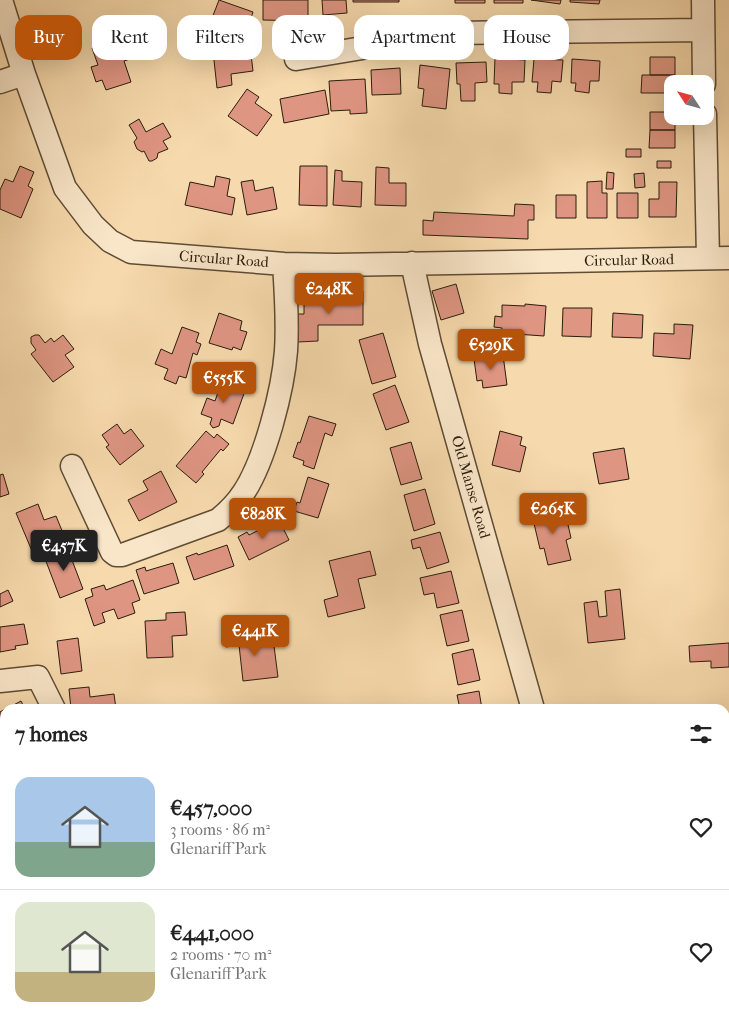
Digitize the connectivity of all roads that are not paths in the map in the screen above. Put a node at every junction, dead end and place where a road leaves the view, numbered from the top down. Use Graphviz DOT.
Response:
graph roads {
  1 [pos="1,0"];
  2 [pos="703,0"];
  3 [pos="704,30"];
  4 [pos="6,38"];
  5 [pos="344,51"];
  6 [pos="24,74"];
  7 [pos="704,75"];
  8 [pos="0,82"];
  9 [pos="706,125"];
  10 [pos="718,258"];
  11 [pos="412,263"];
  12 [pos="284,264"];
  13 [pos="72,466"];
  14 [pos="0,681"];
  15 [pos="52,704"];
  16 [pos="532,704"];
  1 -- 4 [label="street, Circular Road"];
  2 -- 3 [label="street"];
  3 -- 5 [label="street"];
  3 -- 7 [label="street"];
  4 -- 6 [label="street, Circular Road"];
  6 -- 8 [label="street"];
  6 -- 12 [label="street, Circular Road"];
  9 -- 10 [label="street"];
  10 -- 11 [label="street, Circular Road"];
  11 -- 12 [label="street, Circular Road"];
  11 -- 16 [label="street, Old Manse Road"];
  12 -- 13 [label="street"];
  14 -- 15 [label="street"];
}
